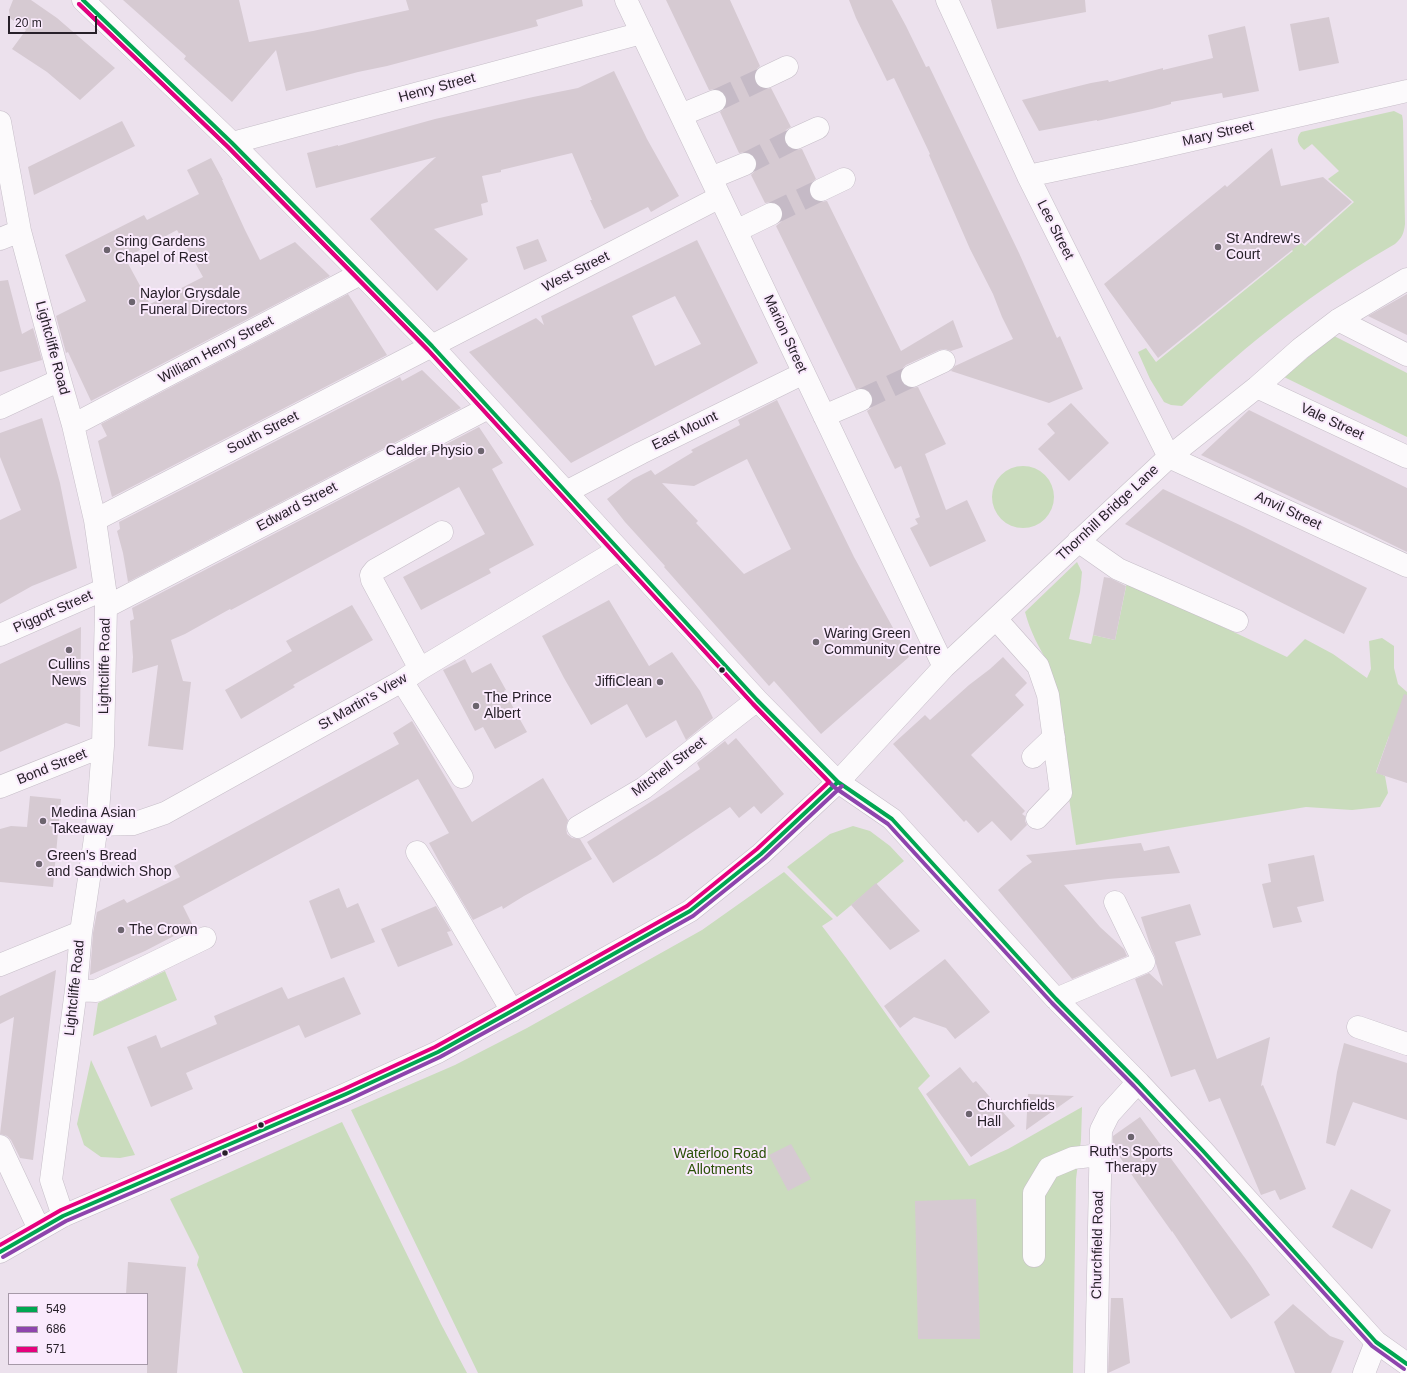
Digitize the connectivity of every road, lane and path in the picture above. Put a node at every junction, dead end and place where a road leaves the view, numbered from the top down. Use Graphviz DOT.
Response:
graph roads {
  1 [pos="82,0"];
  2 [pos="626,0"];
  3 [pos="946,0"];
  4 [pos="642,33"];
  5 [pos="787,67"];
  6 [pos="766,77"];
  7 [pos="1407,91"];
  8 [pos="715,101"];
  9 [pos="680,115"];
  10 [pos="0,122"];
  11 [pos="818,128"];
  12 [pos="796,138"];
  13 [pos="232,143"];
  14 [pos="745,164"];
  15 [pos="1028,176"];
  16 [pos="711,178"];
  17 [pos="844,179"];
  18 [pos="821,190"];
  19 [pos="720,197"];
  20 [pos="770,214"];
  21 [pos="20,230"];
  22 [pos="736,231"];
  23 [pos="0,239"];
  24 [pos="360,274"];
  25 [pos="1407,279"];
  26 [pos="1338,320"];
  27 [pos="432,346"];
  28 [pos="1407,355"];
  29 [pos="944,361"];
  30 [pos="804,373"];
  31 [pos="912,376"];
  32 [pos="60,380"];
  33 [pos="1257,387"];
  34 [pos="861,400"];
  35 [pos="0,408"];
  36 [pos="488,408"];
  37 [pos="824,416"];
  38 [pos="73,425"];
  39 [pos="1168,457"];
  40 [pos="1407,457"];
  41 [pos="566,492"];
  42 [pos="95,520"];
  43 [pos="442,532"];
  44 [pos="1078,541"];
  45 [pos="618,550"];
  46 [pos="1407,566"];
  47 [pos="106,598"];
  48 [pos="996,619"];
  49 [pos="1237,621"];
  50 [pos="0,635"];
  51 [pos="944,667"];
  52 [pos="411,675"];
  53 [pos="756,700"];
  54 [pos="1054,737"];
  55 [pos="103,746"];
  56 [pos="1033,756"];
  57 [pos="462,777"];
  58 [pos="838,782"];
  59 [pos="0,787"];
  60 [pos="1037,818"];
  61 [pos="97,825"];
  62 [pos="578,827"];
  63 [pos="417,852"];
  64 [pos="1115,902"];
  65 [pos="81,932"];
  66 [pos="205,938"];
  67 [pos="0,965"];
  68 [pos="76,990"];
  69 [pos="1056,999"];
  70 [pos="512,1011"];
  71 [pos="1358,1027"];
  72 [pos="1407,1044"];
  73 [pos="1138,1082"];
  74 [pos="0,1146"];
  75 [pos="1100,1155"];
  76 [pos="62,1216"];
  77 [pos="39,1229"];
  78 [pos="0,1252"];
  79 [pos="1034,1256"];
  80 [pos="1376,1342"];
  81 [pos="1407,1364"];
  82 [pos="1096,1373"];
  83 [pos="1364,1373"];
  1 -- 13 [label="street"];
  2 -- 4 [label="street, Marion Street"];
  3 -- 15 [label="street, Lee Street"];
  4 -- 9 [label="street, Marion Street"];
  4 -- 13 [label="street, Henry Street"];
  5 -- 6 [label="street"];
  7 -- 15 [label="street, Mary Street"];
  8 -- 9 [label="street"];
  9 -- 16 [label="street, Marion Street"];
  10 -- 21 [label="street, Lightcliffe Road"];
  11 -- 12 [label="street"];
  13 -- 24 [label="street"];
  14 -- 16 [label="street"];
  15 -- 39 [label="street, Lee Street"];
  16 -- 19 [label="street, Marion Street"];
  17 -- 18 [label="street"];
  19 -- 22 [label="street, Marion Street"];
  19 -- 27 [label="street, West Street"];
  20 -- 22 [label="street"];
  21 -- 23 [label="street"];
  21 -- 32 [label="street, Lightcliffe Road"];
  22 -- 30 [label="street, Marion Street"];
  24 -- 27 [label="street"];
  24 -- 38 [label="street, William Henry Street"];
  25 -- 26 [label="street, Thornhill Bridge Lane"];
  26 -- 28 [label="street"];
  26 -- 33 [label="street, Thornhill Bridge Lane"];
  27 -- 36 [label="street"];
  27 -- 42 [label="street, South Street"];
  29 -- 31 [label="street"];
  30 -- 37 [label="street, Marion Street"];
  30 -- 41 [label="street, East Mount"];
  32 -- 35 [label="street"];
  32 -- 38 [label="street, Lightcliffe Road"];
  33 -- 39 [label="street, Thornhill Bridge Lane"];
  33 -- 40 [label="street, Vale Street"];
  34 -- 37 [label="street"];
  36 -- 41 [label="street"];
  36 -- 47 [label="street, Edward Street"];
  37 -- 51 [label="street, Marion Street"];
  38 -- 42 [label="street, Lightcliffe Road"];
  39 -- 44 [label="street, Thornhill Bridge Lane"];
  39 -- 46 [label="street, Anvil Street"];
  41 -- 45 [label="street"];
  42 -- 47 [label="street, Lightcliffe Road"];
  43 -- 52 [label="street"];
  44 -- 48 [label="street, Thornhill Bridge Lane"];
  44 -- 49 [label="street"];
  45 -- 52 [label="street, St Martin's View"];
  45 -- 53 [label="street"];
  47 -- 50 [label="street, Piggott Street"];
  47 -- 55 [label="street, Lightcliffe Road"];
  48 -- 51 [label="street, Thornhill Bridge Lane"];
  48 -- 54 [label="street"];
  51 -- 58 [label="street, Thornhill Bridge Lane"];
  52 -- 57 [label="street"];
  52 -- 61 [label="street, St Martin's View"];
  53 -- 58 [label="street"];
  53 -- 62 [label="street, Mitchell Street"];
  54 -- 56 [label="street"];
  54 -- 60 [label="street"];
  55 -- 59 [label="street, Bond Street"];
  55 -- 61 [label="street, Lightcliffe Road"];
  58 -- 69 [label="street"];
  58 -- 70 [label="street, Thornhill Bridge Lane"];
  61 -- 65 [label="street, Lightcliffe Road"];
  63 -- 70 [label="street"];
  64 -- 69 [label="street"];
  65 -- 67 [label="street"];
  65 -- 68 [label="street, Lightcliffe Road"];
  66 -- 68 [label="street"];
  68 -- 76 [label="street, Lightcliffe Road"];
  69 -- 73 [label="street"];
  70 -- 76 [label="street, Thornhill Bridge Lane"];
  71 -- 72 [label="street"];
  73 -- 75 [label="street, Churchfield Road"];
  73 -- 80 [label="street"];
  74 -- 77 [label="street"];
  75 -- 79 [label="street"];
  75 -- 82 [label="street, Churchfield Road"];
  76 -- 77 [label="street, Thornhill Bridge Lane"];
  77 -- 78 [label="street, Thornhill Bridge Lane"];
  80 -- 81 [label="street"];
  80 -- 83 [label="street"];
}
